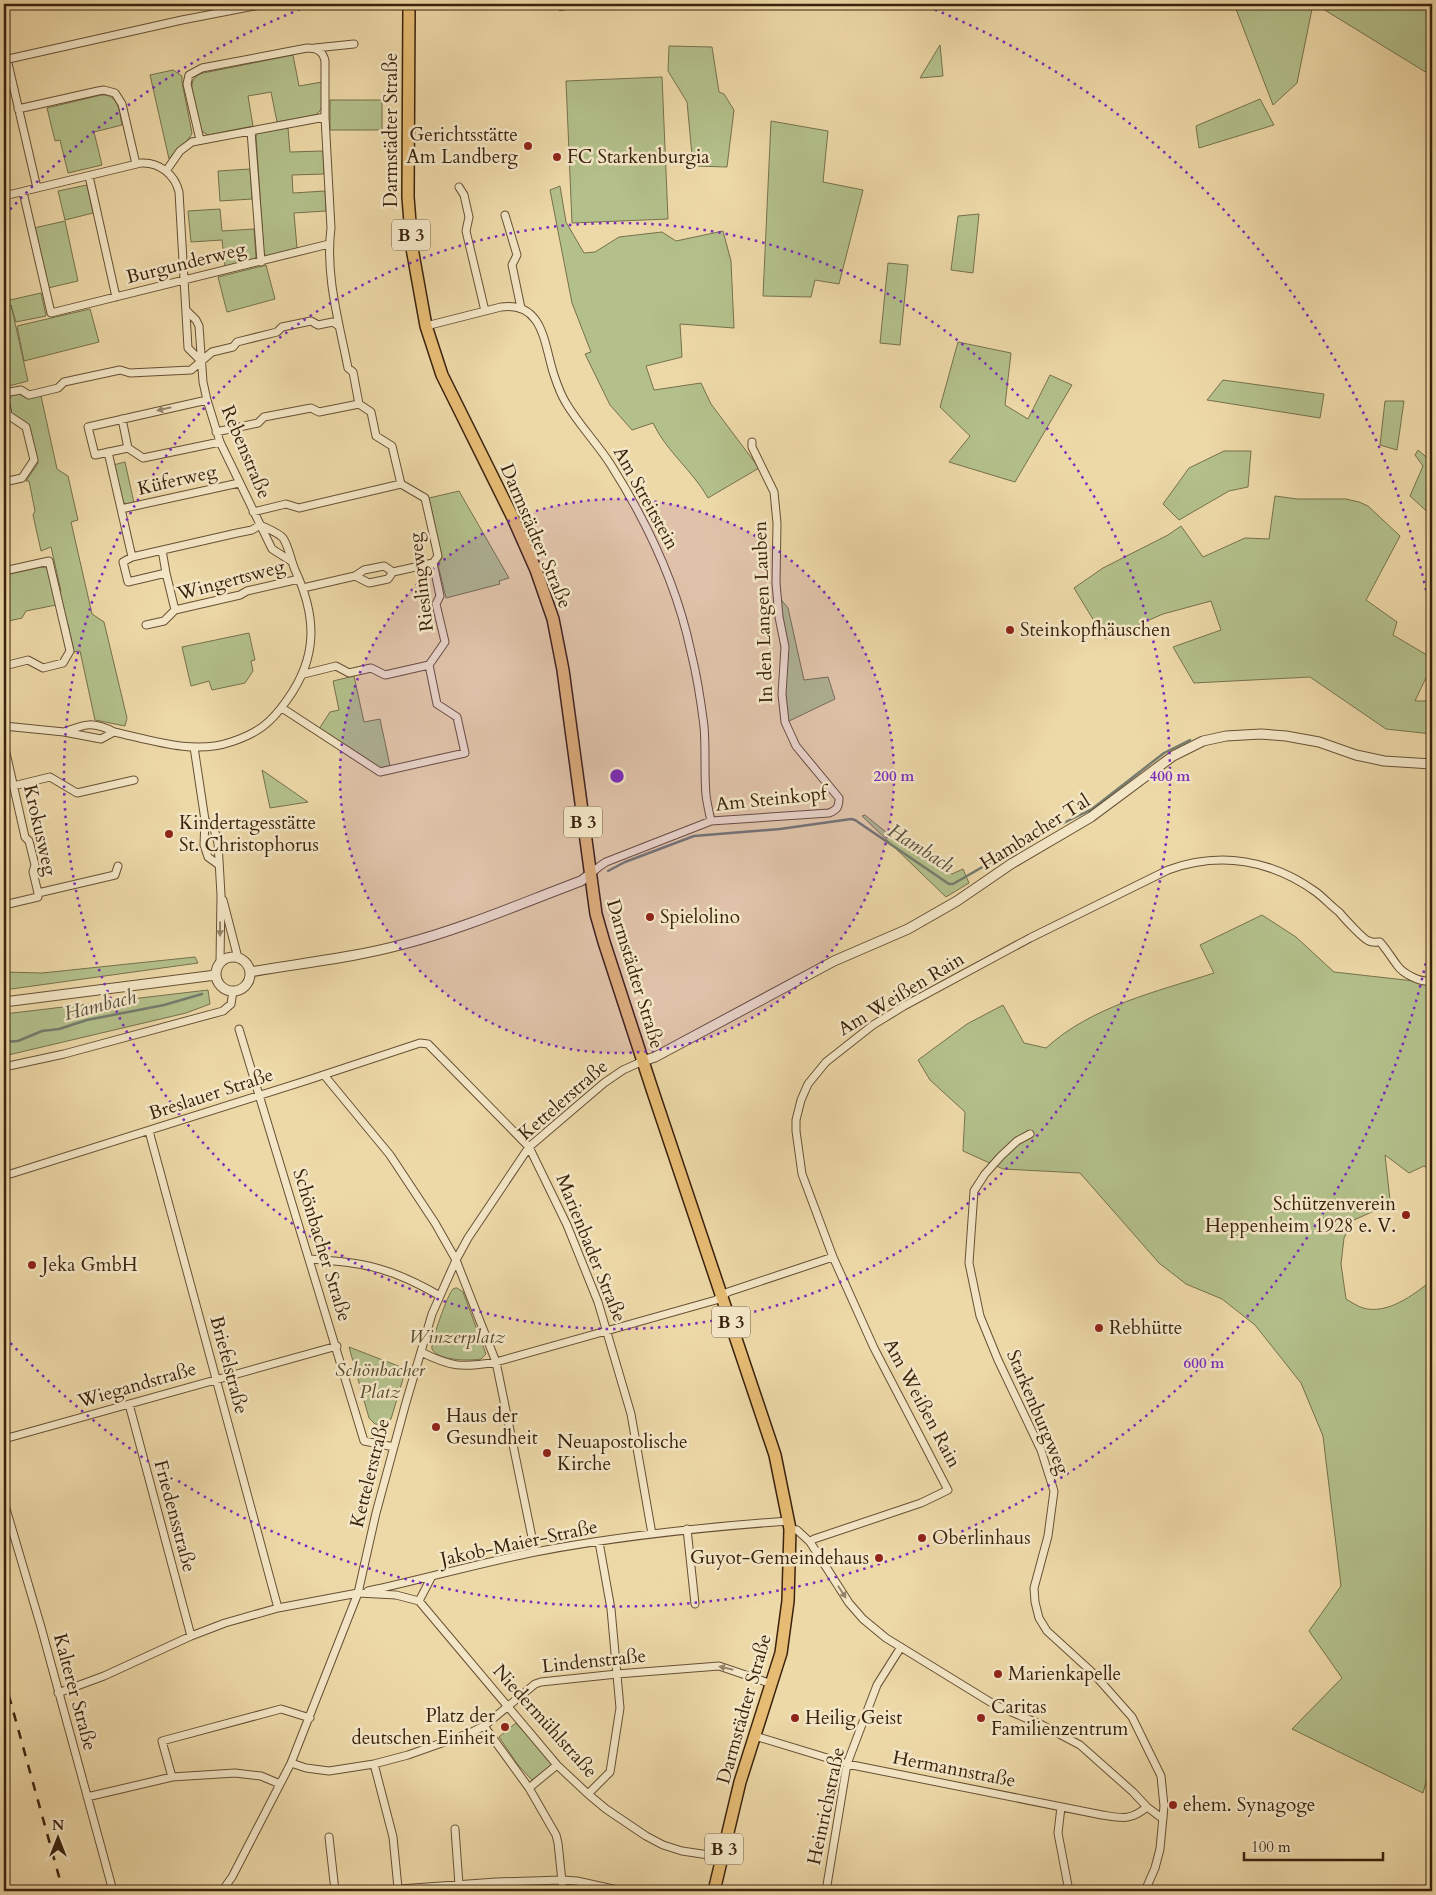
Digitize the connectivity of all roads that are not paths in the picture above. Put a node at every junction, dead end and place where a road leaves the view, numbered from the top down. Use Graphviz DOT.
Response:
graph roads {
  1 [pos="265,4"];
  2 [pos="407,4"];
  3 [pos="354,44"];
  4 [pos="314,48"];
  5 [pos="5,60"];
  6 [pos="18,109"];
  7 [pos="325,117"];
  8 [pos="251,131"];
  9 [pos="200,140"];
  10 [pos="136,164"];
  11 [pos="166,171"];
  12 [pos="89,176"];
  13 [pos="460,187"];
  14 [pos="37,188"];
  15 [pos="23,192"];
  16 [pos="4,196"];
  17 [pos="505,215"];
  18 [pos="329,244"];
  19 [pos="261,262"];
  20 [pos="184,281"];
  21 [pos="116,297"];
  22 [pos="522,308"];
  23 [pos="187,311"];
  24 [pos="485,311"];
  25 [pos="339,326"];
  26 [pos="426,326"];
  27 [pos="201,361"];
  28 [pos="4,394"];
  29 [pos="207,400"];
  30 [pos="359,404"];
  31 [pos="122,419"];
  32 [pos="216,432"];
  33 [pos="220,442"];
  34 [pos="752,442"];
  35 [pos="128,448"];
  36 [pos="108,452"];
  37 [pos="4,482"];
  38 [pos="239,483"];
  39 [pos="400,484"];
  40 [pos="121,509"];
  41 [pos="253,512"];
  42 [pos="260,525"];
  43 [pos="162,550"];
  44 [pos="132,557"];
  45 [pos="291,561"];
  46 [pos="433,563"];
  47 [pos="4,570"];
  48 [pos="393,572"];
  49 [pos="166,573"];
  50 [pos="355,576"];
  51 [pos="299,579"];
  52 [pos="303,588"];
  53 [pos="175,610"];
  54 [pos="146,625"];
  55 [pos="429,665"];
  56 [pos="4,666"];
  57 [pos="304,674"];
  58 [pos="282,708"];
  59 [pos="4,726"];
  60 [pos="64,732"];
  61 [pos="114,732"];
  62 [pos="4,744"];
  63 [pos="194,747"];
  64 [pos="1432,764"];
  65 [pos="7,774"];
  66 [pos="134,780"];
  67 [pos="13,786"];
  68 [pos="839,798"];
  69 [pos="205,820"];
  70 [pos="711,821"];
  71 [pos="218,865"];
  72 [pos="118,866"];
  73 [pos="589,875"];
  74 [pos="38,893"];
  75 [pos="221,895"];
  76 [pos="4,905"];
  77 [pos="238,958"];
  78 [pos="220,962"];
  79 [pos="250,972"];
  80 [pos="216,975"];
  81 [pos="1432,981"];
  82 [pos="233,991"];
  83 [pos="4,1002"];
  84 [pos="239,1029"];
  85 [pos="428,1044"];
  86 [pos="643,1061"];
  87 [pos="4,1067"];
  88 [pos="324,1075"];
  89 [pos="260,1095"];
  90 [pos="149,1131"];
  91 [pos="1030,1134"];
  92 [pos="529,1147"];
  93 [pos="4,1176"];
  94 [pos="833,1257"];
  95 [pos="310,1259"];
  96 [pos="456,1260"];
  97 [pos="440,1296"];
  98 [pos="722,1296"];
  99 [pos="607,1330"];
  100 [pos="336,1346"];
  101 [pos="421,1352"];
  102 [pos="496,1362"];
  103 [pos="216,1379"];
  104 [pos="129,1404"];
  105 [pos="4,1439"];
  106 [pos="394,1447"];
  107 [pos="4,1502"];
  108 [pos="789,1525"];
  109 [pos="687,1529"];
  110 [pos="652,1534"];
  111 [pos="599,1542"];
  112 [pos="810,1542"];
  113 [pos="536,1552"];
  114 [pos="431,1578"];
  115 [pos="358,1593"];
  116 [pos="419,1601"];
  117 [pos="695,1604"];
  118 [pos="278,1608"];
  119 [pos="191,1636"];
  120 [pos="901,1647"];
  121 [pos="617,1674"];
  122 [pos="772,1684"];
  123 [pos="58,1693"];
  124 [pos="509,1707"];
  125 [pos="310,1718"];
  126 [pos="484,1726"];
  127 [pos="755,1736"];
  128 [pos="291,1763"];
  129 [pos="374,1764"];
  130 [pos="557,1764"];
  131 [pos="847,1764"];
  132 [pos="172,1777"];
  133 [pos="280,1784"];
  134 [pos="529,1788"];
  135 [pos="588,1794"];
  136 [pos="87,1798"];
  137 [pos="1061,1807"];
  138 [pos="1147,1807"];
  139 [pos="1163,1819"];
  140 [pos="455,1829"];
  141 [pos="329,1837"];
  142 [pos="722,1857"];
  143 [pos="562,1880"];
  144 [pos="496,1882"];
  145 [pos="459,1884"];
  146 [pos="398,1888"];
  147 [pos="113,1891"];
  148 [pos="222,1891"];
  149 [pos="335,1891"];
  150 [pos="372,1891"];
  151 [pos="496,1891"];
  152 [pos="563,1891"];
  153 [pos="622,1891"];
  154 [pos="714,1891"];
  155 [pos="826,1891"];
  156 [pos="1069,1891"];
  157 [pos="1145,1891"];
  1 -- 5 [label="street"];
  2 -- 26 [label="main road, Darmstädter Straße / B 3"];
  3 -- 4 [label="street"];
  4 -- 7 [label="street"];
  4 -- 9 [label="street"];
  5 -- 6 [label="street"];
  6 -- 10 [label="street"];
  6 -- 14 [label="street"];
  7 -- 8 [label="street"];
  7 -- 18 [label="street"];
  8 -- 9 [label="street"];
  8 -- 19 [label="street"];
  9 -- 11 [label="street"];
  10 -- 11 [label="street"];
  10 -- 12 [label="street"];
  11 -- 20 [label="street, Rebenstraße"];
  12 -- 14 [label="street"];
  12 -- 21 [label="street"];
  13 -- 24 [label="street"];
  14 -- 15 [label="street"];
  15 -- 16 [label="street"];
  15 -- 21 [label="street, Burgunderweg"];
  17 -- 22 [label="street"];
  18 -- 19 [label="street, Burgunderweg"];
  18 -- 25 [label="street"];
  19 -- 20 [label="street, Burgunderweg"];
  20 -- 21 [label="street, Burgunderweg"];
  20 -- 23 [label="street, Rebenstraße"];
  22 -- 24 [label="street"];
  22 -- 70 [label="street, Am Streitstein"];
  23 -- 27 [label="street, Rebenstraße"];
  23 -- 27 [label="street, Rebenstraße"];
  24 -- 26 [label="street"];
  25 -- 27 [label="street"];
  25 -- 30 [label="street"];
  26 -- 73 [label="main road, Darmstädter Straße / B 3"];
  27 -- 28 [label="street"];
  27 -- 29 [label="street, Rebenstraße"];
  28 -- 37 [label="street"];
  29 -- 31 [label="street, one-way"];
  29 -- 32 [label="street, Rebenstraße"];
  30 -- 32 [label="street"];
  30 -- 39 [label="street"];
  31 -- 35 [label="street"];
  31 -- 36 [label="street"];
  32 -- 33 [label="street, Rebenstraße"];
  33 -- 35 [label="street"];
  33 -- 38 [label="street, Rebenstraße"];
  34 -- 68 [label="street, In den Langen Lauben"];
  35 -- 36 [label="street"];
  36 -- 40 [label="street"];
  38 -- 40 [label="street, Küferweg"];
  38 -- 41 [label="street, Rebenstraße"];
  39 -- 41 [label="street"];
  39 -- 46 [label="street, Rieslingweg"];
  40 -- 44 [label="street"];
  41 -- 42 [label="street, Rebenstraße"];
  42 -- 43 [label="street"];
  42 -- 45 [label="street, Rebenstraße"];
  42 -- 45 [label="street, Rebenstraße"];
  43 -- 44 [label="street"];
  43 -- 49 [label="street"];
  44 -- 49 [label="street"];
  45 -- 51 [label="street, Rebenstraße"];
  46 -- 48 [label="street"];
  46 -- 55 [label="street, Rieslingweg"];
  47 -- 56 [label="street"];
  48 -- 50 [label="street"];
  48 -- 50 [label="street"];
  49 -- 53 [label="street"];
  50 -- 52 [label="street"];
  51 -- 52 [label="street, Rebenstraße"];
  51 -- 53 [label="street, Wingertsweg"];
  52 -- 57 [label="street, Rebenstraße"];
  53 -- 54 [label="street, Wingertsweg"];
  55 -- 57 [label="street"];
  55 -- 58 [label="street"];
  57 -- 58 [label="street, Rebenstraße"];
  58 -- 63 [label="street, Rebenstraße"];
  59 -- 60 [label="street"];
  60 -- 61 [label="street"];
  60 -- 61 [label="street, Rebenstraße"];
  61 -- 63 [label="street, Rebenstraße"];
  62 -- 65 [label="street, Krokusweg"];
  63 -- 69 [label="street"];
  64 -- 86 [label="street, Hambacher Tal"];
  65 -- 67 [label="street, Krokusweg"];
  66 -- 67 [label="street"];
  67 -- 74 [label="street, Krokusweg"];
  68 -- 70 [label="street, Am Steinkopf"];
  69 -- 71 [label="street"];
  69 -- 71 [label="street"];
  70 -- 73 [label="street, Am Steinkopf"];
  71 -- 75 [label="street"];
  72 -- 74 [label="street"];
  73 -- 79 [label="street"];
  73 -- 86 [label="main road, Darmstädter Straße / B 3"];
  74 -- 76 [label="street"];
  75 -- 77 [label="street"];
  75 -- 78 [label="street, one-way"];
  77 -- 78 [label="street"];
  77 -- 79 [label="street"];
  78 -- 80 [label="street"];
  79 -- 82 [label="street"];
  80 -- 82 [label="street"];
  80 -- 83 [label="street"];
  81 -- 94 [label="street, Am Weißen Rain"];
  82 -- 87 [label="street"];
  84 -- 89 [label="street, Schönbacher Straße"];
  85 -- 88 [label="street, Breslauer Straße"];
  85 -- 92 [label="street, Marienbader Straße"];
  86 -- 92 [label="street, Kettelerstraße"];
  86 -- 98 [label="main road, Darmstädter Straße / B 3"];
  88 -- 89 [label="street, Breslauer Straße"];
  88 -- 96 [label="street"];
  89 -- 90 [label="street, Breslauer Straße"];
  89 -- 95 [label="street, Schönbacher Straße"];
  90 -- 93 [label="street, Breslauer Straße"];
  90 -- 103 [label="street, Briefelstraße"];
  91 -- 139 [label="street, Starkenburgweg"];
  92 -- 96 [label="street, Kettelerstraße"];
  92 -- 99 [label="street, Marienbader Straße"];
  94 -- 98 [label="street"];
  94 -- 112 [label="street, Am Weißen Rain"];
  95 -- 97 [label="street"];
  95 -- 100 [label="street, Schönbacher Straße"];
  96 -- 97 [label="street, Kettelerstraße"];
  96 -- 102 [label="street"];
  97 -- 101 [label="street, Kettelerstraße"];
  98 -- 99 [label="street"];
  98 -- 108 [label="main road, Darmstädter Straße / B 3"];
  99 -- 102 [label="street"];
  99 -- 110 [label="street, Marienbader Straße"];
  100 -- 103 [label="street, Wiegandstraße"];
  100 -- 106 [label="street, Schönbacher Straße"];
  101 -- 102 [label="street"];
  101 -- 106 [label="street, Kettelerstraße"];
  102 -- 113 [label="street"];
  103 -- 104 [label="street, Wiegandstraße"];
  103 -- 118 [label="street, Briefelstraße"];
  104 -- 105 [label="street, Wiegandstraße"];
  104 -- 119 [label="street, Friedensstraße"];
  106 -- 115 [label="street, Kettelerstraße"];
  107 -- 123 [label="street, Kalterer Straße"];
  108 -- 109 [label="street, Jakob-Maier-Straße"];
  108 -- 112 [label="street"];
  108 -- 122 [label="main road, Darmstädter Straße / B 3"];
  109 -- 110 [label="street, Jakob-Maier-Straße"];
  109 -- 117 [label="street"];
  110 -- 111 [label="street, Jakob-Maier-Straße"];
  111 -- 113 [label="street, Jakob-Maier-Straße"];
  111 -- 121 [label="street"];
  112 -- 120 [label="street, one-way"];
  113 -- 114 [label="street, Jakob-Maier-Straße"];
  114 -- 115 [label="street, Jakob-Maier-Straße"];
  114 -- 116 [label="street"];
  115 -- 116 [label="street"];
  115 -- 118 [label="street"];
  115 -- 125 [label="street, Kettelerstraße"];
  116 -- 124 [label="street, Niedermühlstraße"];
  118 -- 119 [label="street"];
  119 -- 123 [label="street"];
  120 -- 131 [label="street, Heinrichstraße"];
  120 -- 138 [label="street"];
  122 -- 121 [label="street, Lindenstraße, one-way"];
  121 -- 124 [label="street, Lindenstraße"];
  121 -- 135 [label="street"];
  122 -- 127 [label="main road, Darmstädter Straße / B 3"];
  123 -- 136 [label="street, Kalterer Straße"];
  124 -- 126 [label="street, Lindenstraße"];
  124 -- 130 [label="street, Niedermühlstraße"];
  125 -- 128 [label="street, Kettelerstraße"];
  125 -- 132 [label="street"];
  126 -- 129 [label="street, Lindenstraße"];
  126 -- 134 [label="street"];
  127 -- 131 [label="street, Hermannstraße"];
  127 -- 142 [label="main road, Darmstädter Straße / B 3"];
  128 -- 129 [label="street, Lindenstraße"];
  128 -- 133 [label="street, Kettelerstraße"];
  129 -- 146 [label="street"];
  130 -- 134 [label="street"];
  130 -- 135 [label="street, Niedermühlstraße"];
  131 -- 137 [label="street, Hermannstraße"];
  131 -- 155 [label="street, Heinrichstraße"];
  132 -- 133 [label="street"];
  132 -- 136 [label="street"];
  133 -- 148 [label="street, Kettelerstraße"];
  134 -- 143 [label="street"];
  135 -- 142 [label="street, Niedermühlstraße"];
  136 -- 147 [label="street, Kalterer Straße"];
  137 -- 138 [label="street, Hermannstraße"];
  137 -- 156 [label="street"];
  138 -- 139 [label="street"];
  139 -- 157 [label="street, Starkenburgweg"];
  140 -- 145 [label="street"];
  141 -- 149 [label="street"];
  142 -- 154 [label="main road, Darmstädter Straße / B 3"];
  143 -- 144 [label="street"];
  143 -- 152 [label="street"];
  143 -- 153 [label="street"];
  144 -- 145 [label="street"];
  144 -- 151 [label="street"];
  145 -- 146 [label="street"];
  146 -- 150 [label="street"];
}
